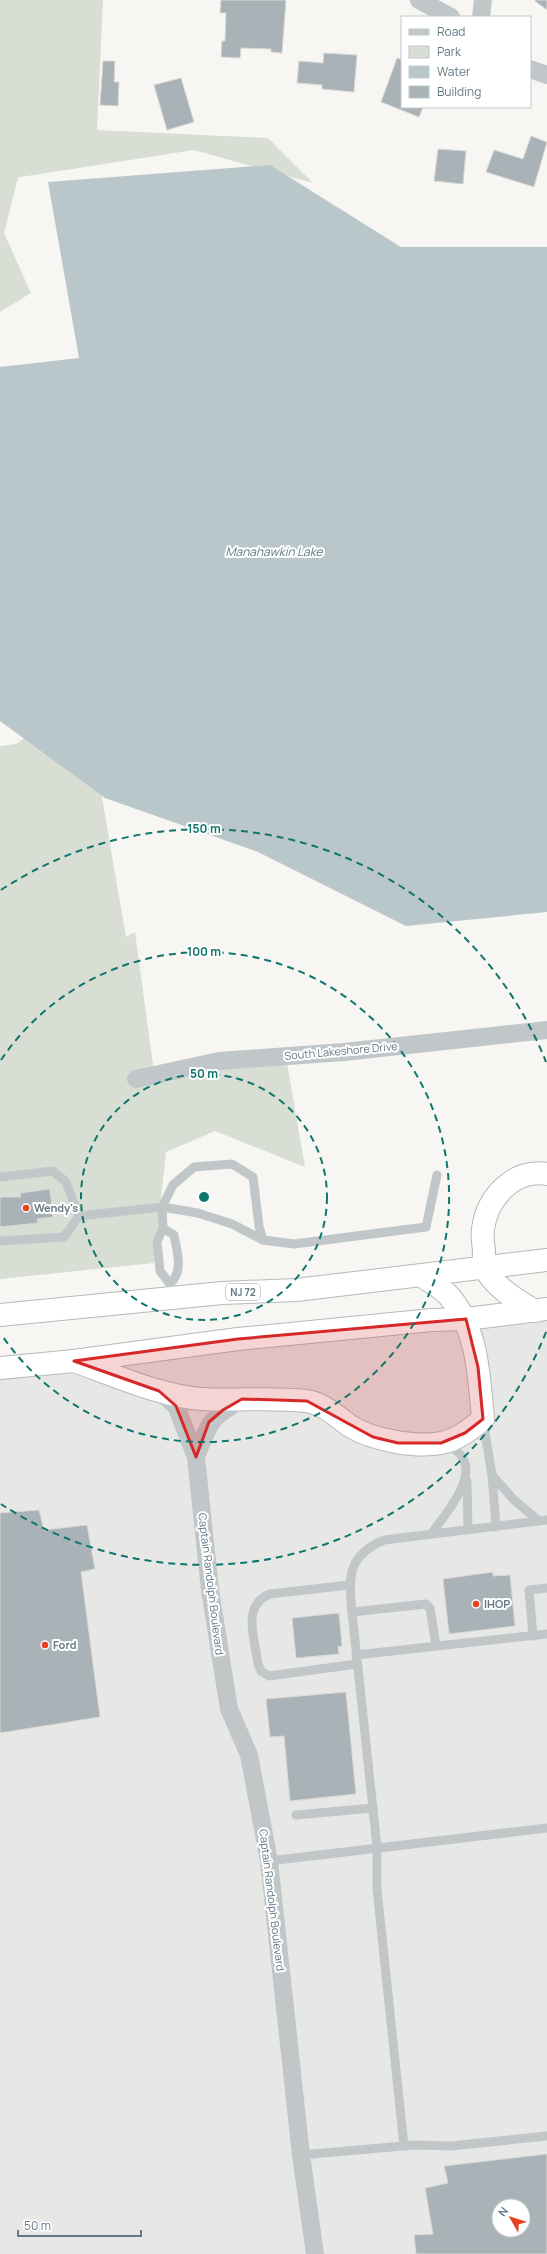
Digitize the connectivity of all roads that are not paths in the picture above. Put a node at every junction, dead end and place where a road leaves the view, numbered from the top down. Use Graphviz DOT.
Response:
graph roads {
  1 [pos="419,0"];
  2 [pos="483,0"];
  3 [pos="449,16"];
  4 [pos="481,16"];
  5 [pos="531,69"];
  6 [pos="547,76"];
  7 [pos="547,1030"];
  8 [pos="136,1079"];
  9 [pos="547,1174"];
  10 [pos="438,1175"];
  11 [pos="0,1177"];
  12 [pos="162,1206"];
  13 [pos="79,1216"];
  14 [pos="163,1228"];
  15 [pos="263,1240"];
  16 [pos="0,1241"];
  17 [pos="547,1260"];
  18 [pos="485,1268"];
  19 [pos="422,1276"];
  20 [pos="171,1291"];
  21 [pos="541,1310"];
  22 [pos="0,1315"];
  23 [pos="466,1319"];
  24 [pos="74,1361"];
  25 [pos="0,1368"];
  26 [pos="159,1390"];
  27 [pos="242,1399"];
  28 [pos="483,1419"];
  29 [pos="441,1443"];
  30 [pos="196,1456"];
  31 [pos="492,1475"];
  32 [pos="467,1479"];
  33 [pos="543,1520"];
  34 [pos="496,1526"];
  35 [pos="468,1530"];
  36 [pos="432,1532"];
  37 [pos="349,1585"];
  38 [pos="547,1588"];
  39 [pos="352,1612"];
  40 [pos="547,1634"];
  41 [pos="533,1636"];
  42 [pos="436,1646"];
  43 [pos="357,1660"];
  44 [pos="373,1808"];
  45 [pos="296,1815"];
  46 [pos="547,1828"];
  47 [pos="376,1847"];
  48 [pos="269,1861"];
  49 [pos="547,2136"];
  50 [pos="404,2146"];
  51 [pos="301,2155"];
  52 [pos="315,2254"];
  1 -- 3 [label="street"];
  2 -- 4 [label="street"];
  5 -- 6 [label="street"];
  7 -- 8 [label="street, South Lakeshore Drive"];
  9 -- 18 [label="highway"];
  10 -- 15 [label="lane"];
  11 -- 13 [label="lane"];
  12 -- 13 [label="lane"];
  12 -- 14 [label="lane"];
  12 -- 15 [label="lane"];
  12 -- 15 [label="lane"];
  13 -- 16 [label="lane"];
  14 -- 20 [label="lane"];
  14 -- 20 [label="lane"];
  17 -- 18 [label="highway, NJ 72"];
  18 -- 19 [label="highway, NJ 72"];
  18 -- 21 [label="highway"];
  19 -- 20 [label="highway, NJ 72"];
  19 -- 23 [label="highway"];
  20 -- 22 [label="highway, NJ 72"];
  21 -- 23 [label="highway"];
  23 -- 24 [label="highway"];
  23 -- 28 [label="highway"];
  24 -- 25 [label="highway"];
  24 -- 26 [label="highway"];
  26 -- 27 [label="highway"];
  26 -- 30 [label="street, Captain Randolph Boulevard"];
  27 -- 29 [label="highway"];
  27 -- 30 [label="street, Captain Randolph Boulevard"];
  28 -- 29 [label="highway"];
  28 -- 31 [label="lane"];
  29 -- 32 [label="lane"];
  30 -- 48 [label="street, Captain Randolph Boulevard"];
  31 -- 33 [label="lane"];
  31 -- 34 [label="lane"];
  32 -- 35 [label="lane"];
  32 -- 36 [label="lane"];
  33 -- 34 [label="lane"];
  34 -- 35 [label="lane"];
  35 -- 36 [label="lane"];
  36 -- 37 [label="lane"];
  37 -- 39 [label="lane"];
  37 -- 43 [label="lane"];
  38 -- 41 [label="lane"];
  39 -- 42 [label="lane"];
  39 -- 43 [label="lane"];
  40 -- 41 [label="lane"];
  41 -- 42 [label="lane"];
  42 -- 43 [label="lane"];
  43 -- 44 [label="lane"];
  44 -- 45 [label="lane"];
  44 -- 47 [label="lane"];
  46 -- 47 [label="lane"];
  47 -- 48 [label="lane"];
  47 -- 50 [label="lane"];
  48 -- 51 [label="street, Captain Randolph Boulevard"];
  49 -- 50 [label="lane"];
  50 -- 51 [label="lane"];
  51 -- 52 [label="street, Captain Randolph Boulevard"];
}
